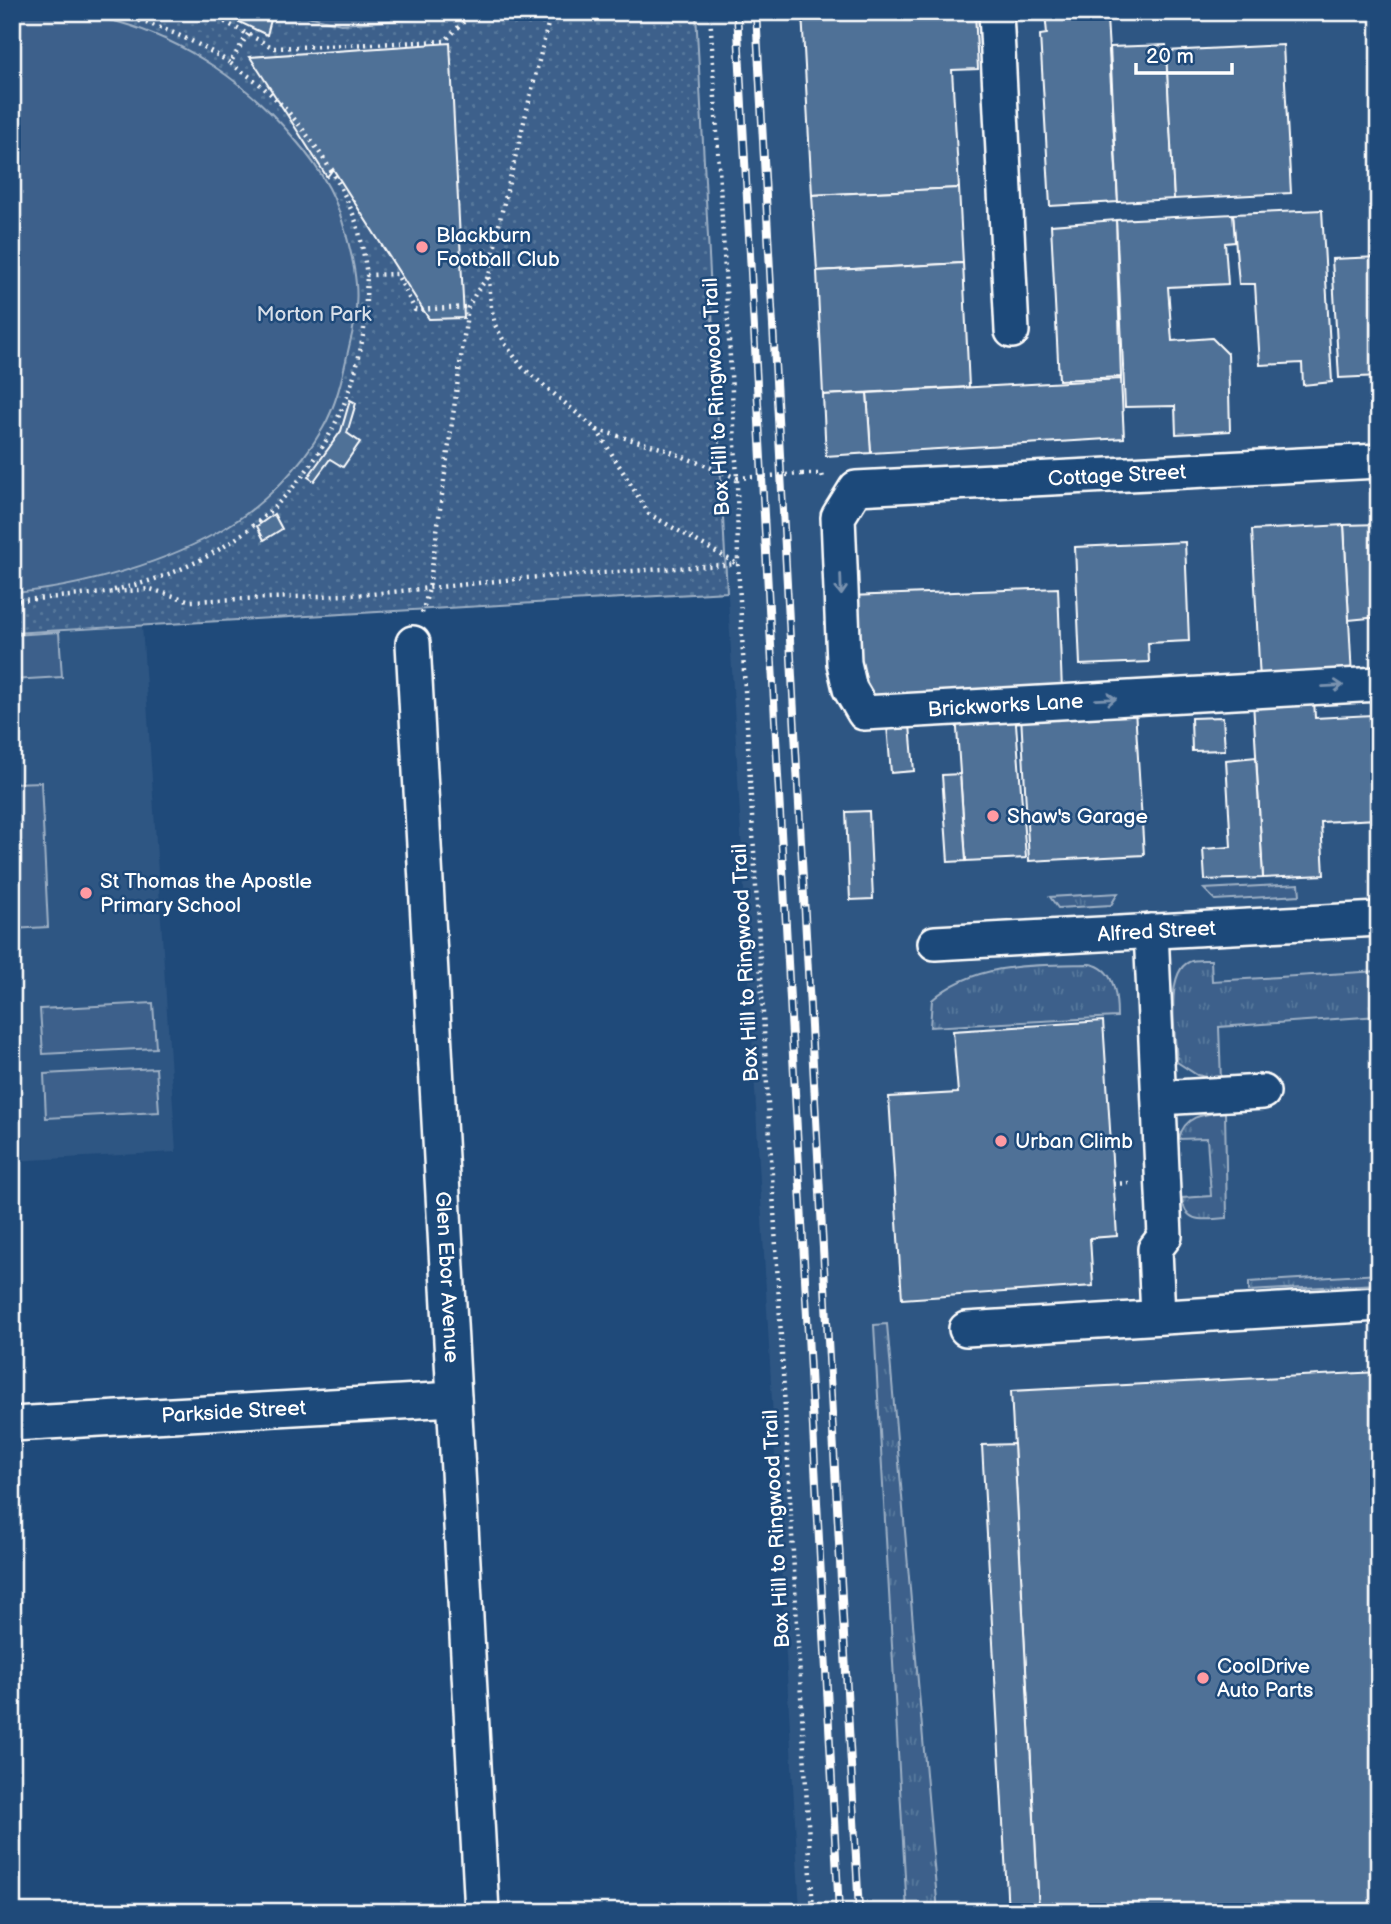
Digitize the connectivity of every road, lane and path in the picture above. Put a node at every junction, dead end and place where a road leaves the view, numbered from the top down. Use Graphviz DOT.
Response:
graph roads {
  1 [pos="98,12"];
  2 [pos="206,12"];
  3 [pos="473,12"];
  4 [pos="551,12"];
  5 [pos="710,12"];
  6 [pos="996,12"];
  7 [pos="248,34"];
  8 [pos="230,63"];
  9 [pos="367,275"];
  10 [pos="489,276"];
  11 [pos="468,307"];
  12 [pos="1012,331"];
  13 [pos="597,430"];
  14 [pos="1379,461"];
  15 [pos="802,474"];
  16 [pos="737,478"];
  17 [pos="856,488"];
  18 [pos="738,565"];
  19 [pos="429,589"];
  20 [pos="92,594"];
  21 [pos="12,600"];
  22 [pos="413,643"];
  23 [pos="1379,684"];
  24 [pos="1379,919"];
  25 [pos="1151,931"];
  26 [pos="935,943"];
  27 [pos="1263,1092"];
  28 [pos="1159,1098"];
  29 [pos="1379,1304"];
  30 [pos="1158,1317"];
  31 [pos="966,1329"];
  32 [pos="454,1399"];
  33 [pos="12,1424"];
  34 [pos="482,1912"];
  35 [pos="813,1912"];
  1 -- 8 [label="path"];
  2 -- 7 [label="path"];
  3 -- 7 [label="path"];
  4 -- 10 [label="path"];
  5 -- 16 [label="path, Box Hill to Ringwood Trail"];
  6 -- 12 [label="street"];
  7 -- 8 [label="path"];
  8 -- 9 [label="path"];
  9 -- 11 [label="path"];
  9 -- 20 [label="path"];
  10 -- 11 [label="path"];
  10 -- 13 [label="path"];
  11 -- 19 [label="path"];
  13 -- 16 [label="path"];
  13 -- 18 [label="path"];
  14 -- 17 [label="street, Cottage Street"];
  15 -- 16 [label="path, bridge"];
  16 -- 18 [label="path, Box Hill to Ringwood Trail"];
  17 -- 23 [label="street, Brickworks Lane, one-way"];
  18 -- 19 [label="path"];
  18 -- 35 [label="path, Box Hill to Ringwood Trail"];
  19 -- 20 [label="path"];
  19 -- 22 [label="path"];
  20 -- 21 [label="path"];
  22 -- 32 [label="street, Glen Ebor Avenue"];
  24 -- 25 [label="street, Alfred Street"];
  25 -- 26 [label="street, Alfred Street"];
  25 -- 28 [label="street"];
  27 -- 28 [label="street"];
  28 -- 30 [label="street"];
  29 -- 30 [label="street"];
  30 -- 31 [label="street"];
  32 -- 33 [label="street, Parkside Street"];
  32 -- 34 [label="street, Glen Ebor Avenue"];
}
